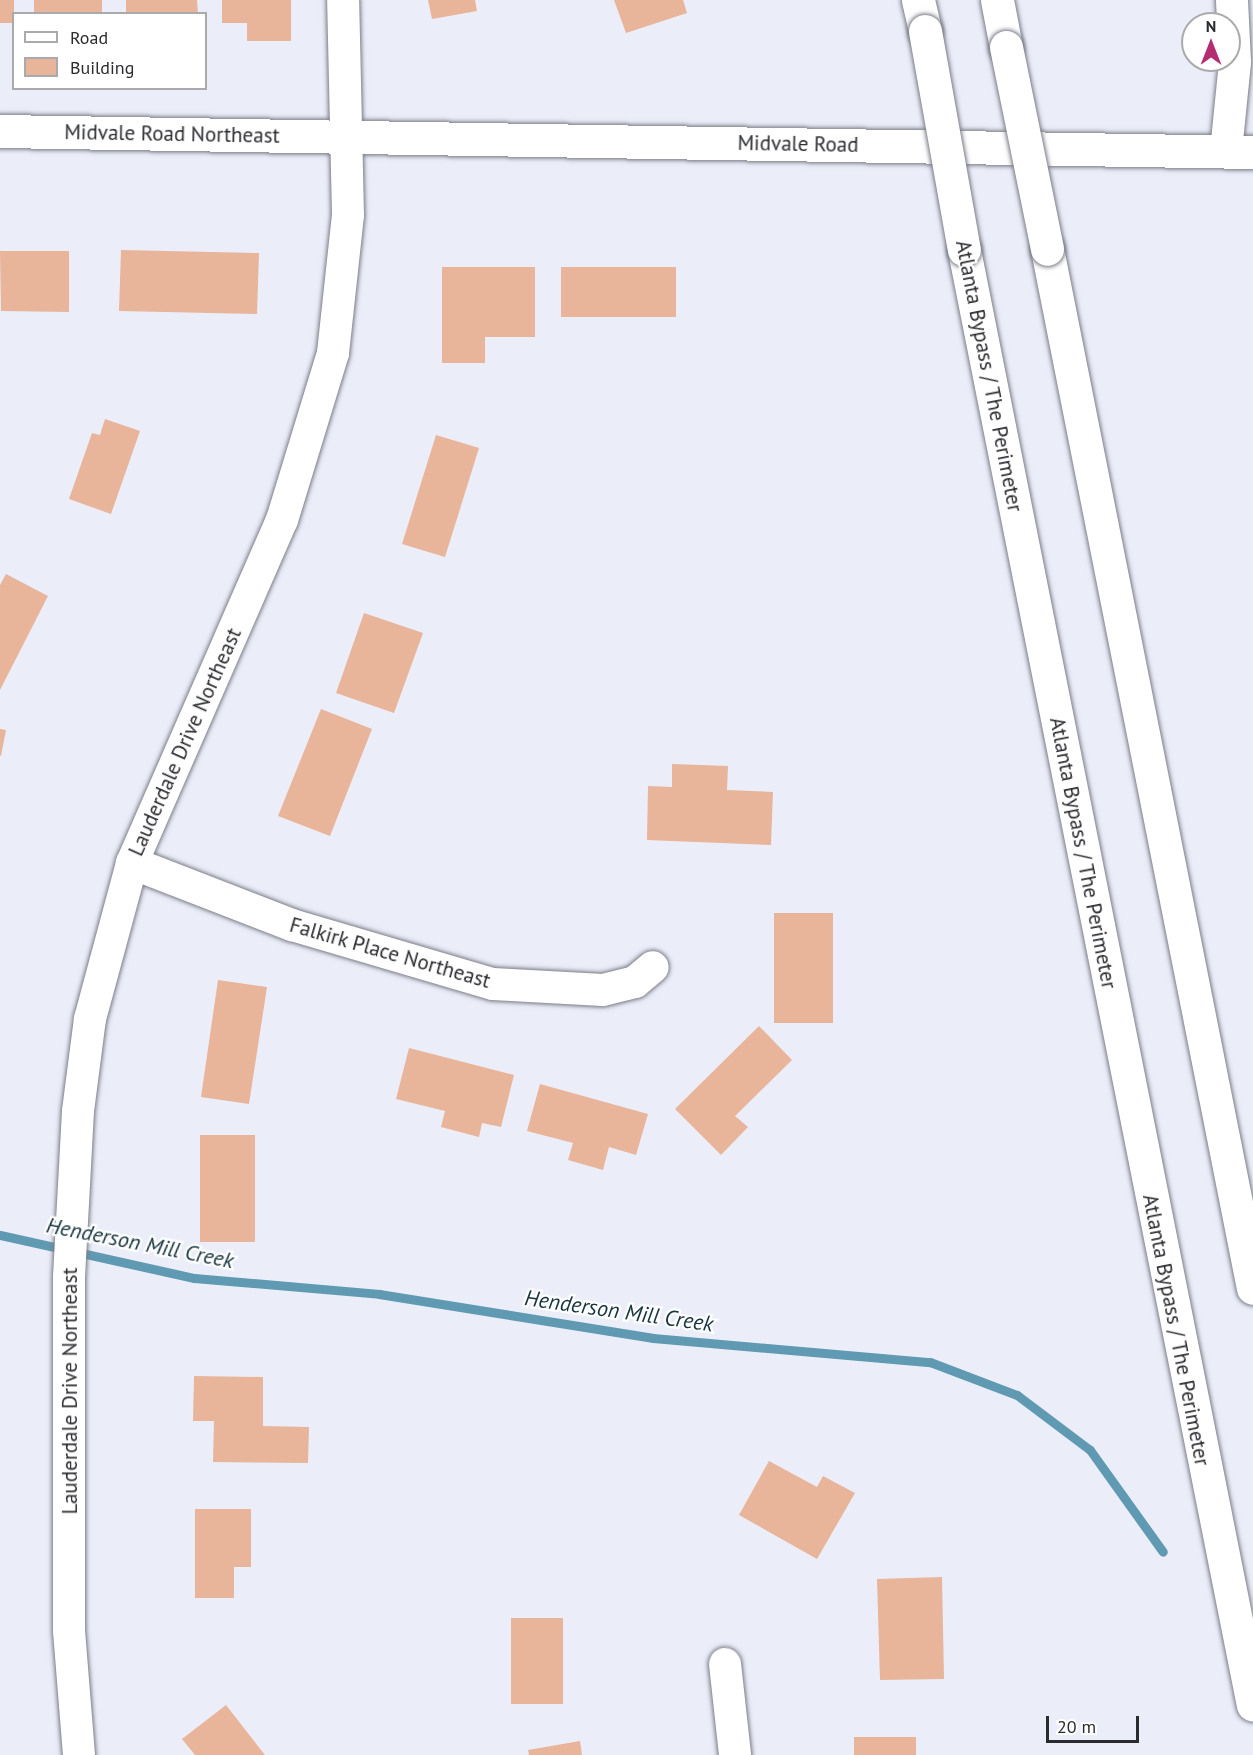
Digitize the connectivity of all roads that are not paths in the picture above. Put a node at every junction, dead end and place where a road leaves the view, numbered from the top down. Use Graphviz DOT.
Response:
graph roads {
  1 [pos="343,0"];
  2 [pos="918,0"];
  3 [pos="997,0"];
  4 [pos="1232,0"];
  5 [pos="0,131"];
  6 [pos="344,137"];
  7 [pos="1239,152"];
  8 [pos="132,862"];
  9 [pos="653,968"];
  10 [pos="1253,1288"];
  11 [pos="725,1664"];
  12 [pos="1253,1705"];
  13 [pos="78,1755"];
  14 [pos="735,1755"];
  1 -- 6 [label="street, Lauderdale Drive Northeast"];
  2 -- 12 [label="main road, Atlanta Bypass / The Perimeter, bridge"];
  3 -- 10 [label="main road, bridge"];
  4 -- 7 [label="street"];
  5 -- 6 [label="main road, Midvale Road Northeast"];
  6 -- 7 [label="main road, Midvale Road"];
  6 -- 8 [label="street, Lauderdale Drive Northeast"];
  8 -- 9 [label="street, Falkirk Place Northeast"];
  8 -- 13 [label="street, Lauderdale Drive Northeast"];
  11 -- 14 [label="street"];
}
